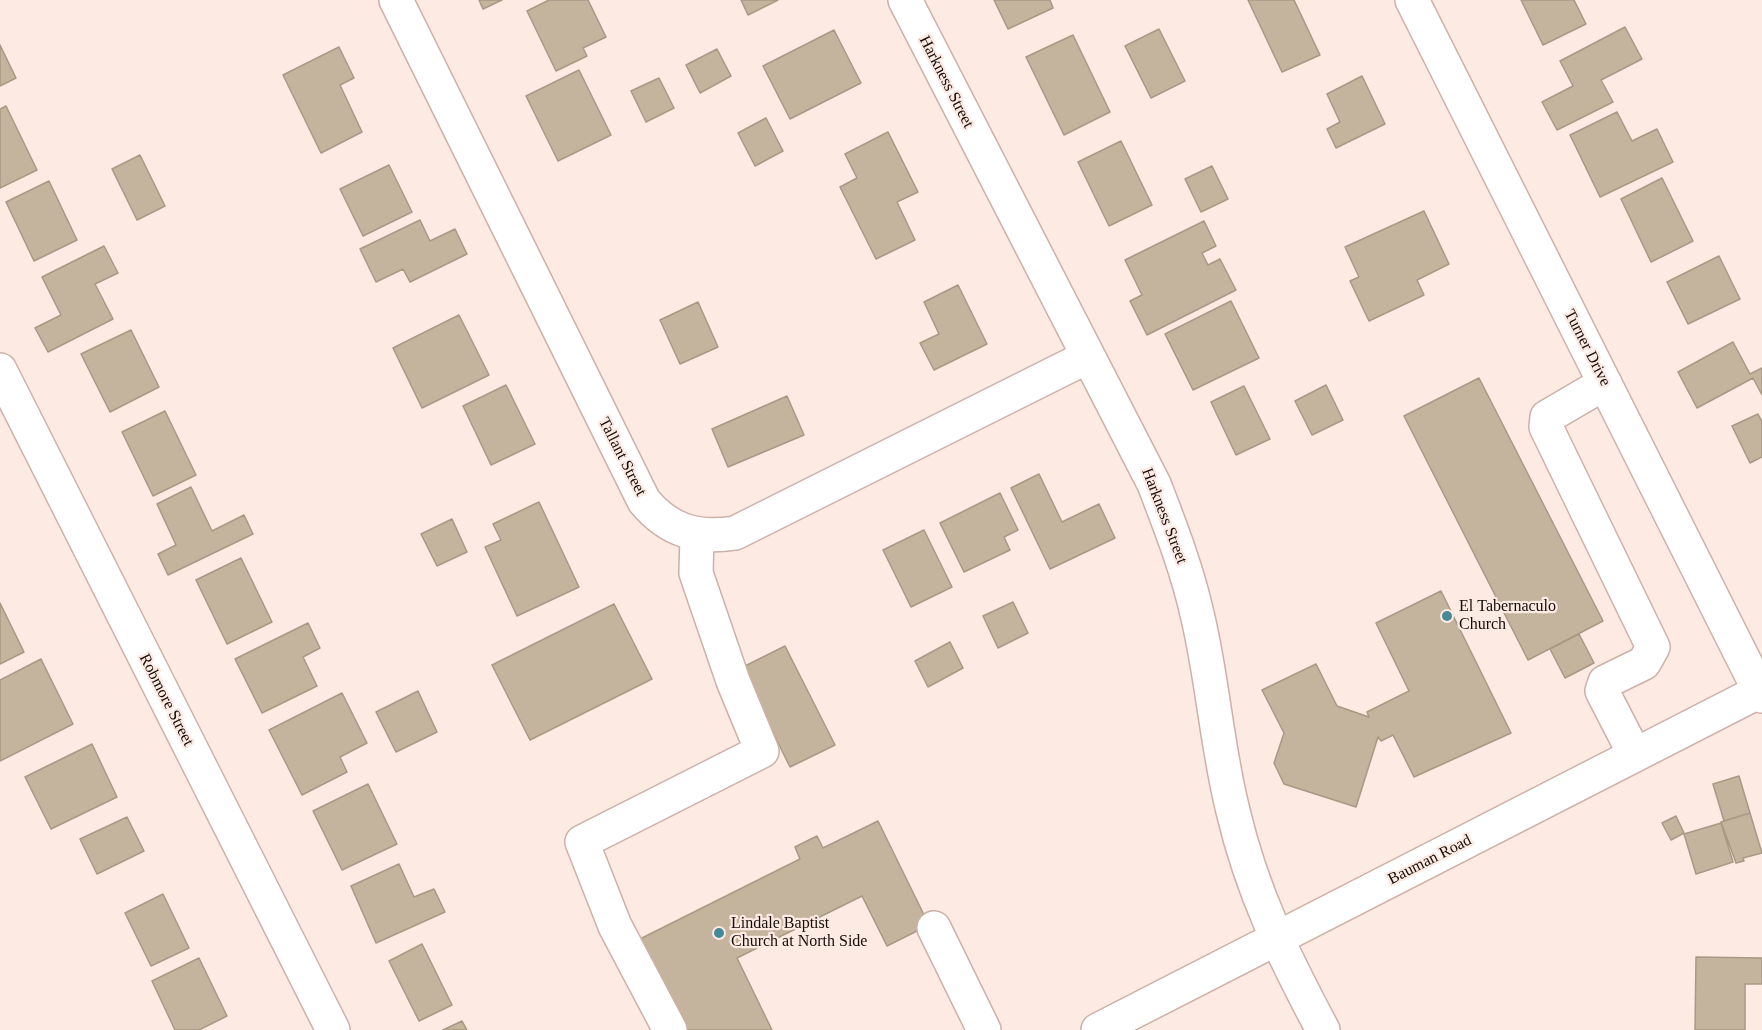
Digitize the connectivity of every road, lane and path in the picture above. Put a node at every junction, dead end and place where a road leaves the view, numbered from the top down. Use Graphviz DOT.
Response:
graph roads {
  1 [pos="396,0"];
  2 [pos="905,0"];
  3 [pos="1412,0"];
  4 [pos="1087,357"];
  5 [pos="0,370"];
  6 [pos="1605,383"];
  7 [pos="697,536"];
  8 [pos="1761,692"];
  9 [pos="1635,755"];
  10 [pos="934,928"];
  11 [pos="1275,939"];
  12 [pos="333,1030"];
  13 [pos="670,1030"];
  14 [pos="984,1030"];
  15 [pos="1098,1030"];
  16 [pos="1323,1030"];
  1 -- 7 [label="street, Tallant Street"];
  2 -- 4 [label="street, Harkness Street"];
  3 -- 6 [label="street, Turner Drive"];
  4 -- 7 [label="street, Tallant Street"];
  4 -- 11 [label="street, Harkness Street"];
  5 -- 12 [label="street, Robmore Street"];
  6 -- 8 [label="street, Turner Drive"];
  6 -- 9 [label="street"];
  7 -- 13 [label="street"];
  8 -- 9 [label="street, Bauman Road"];
  9 -- 11 [label="street, Bauman Road"];
  10 -- 14 [label="street"];
  11 -- 15 [label="street, Bauman Road"];
  11 -- 16 [label="street, Harkness Street"];
}
